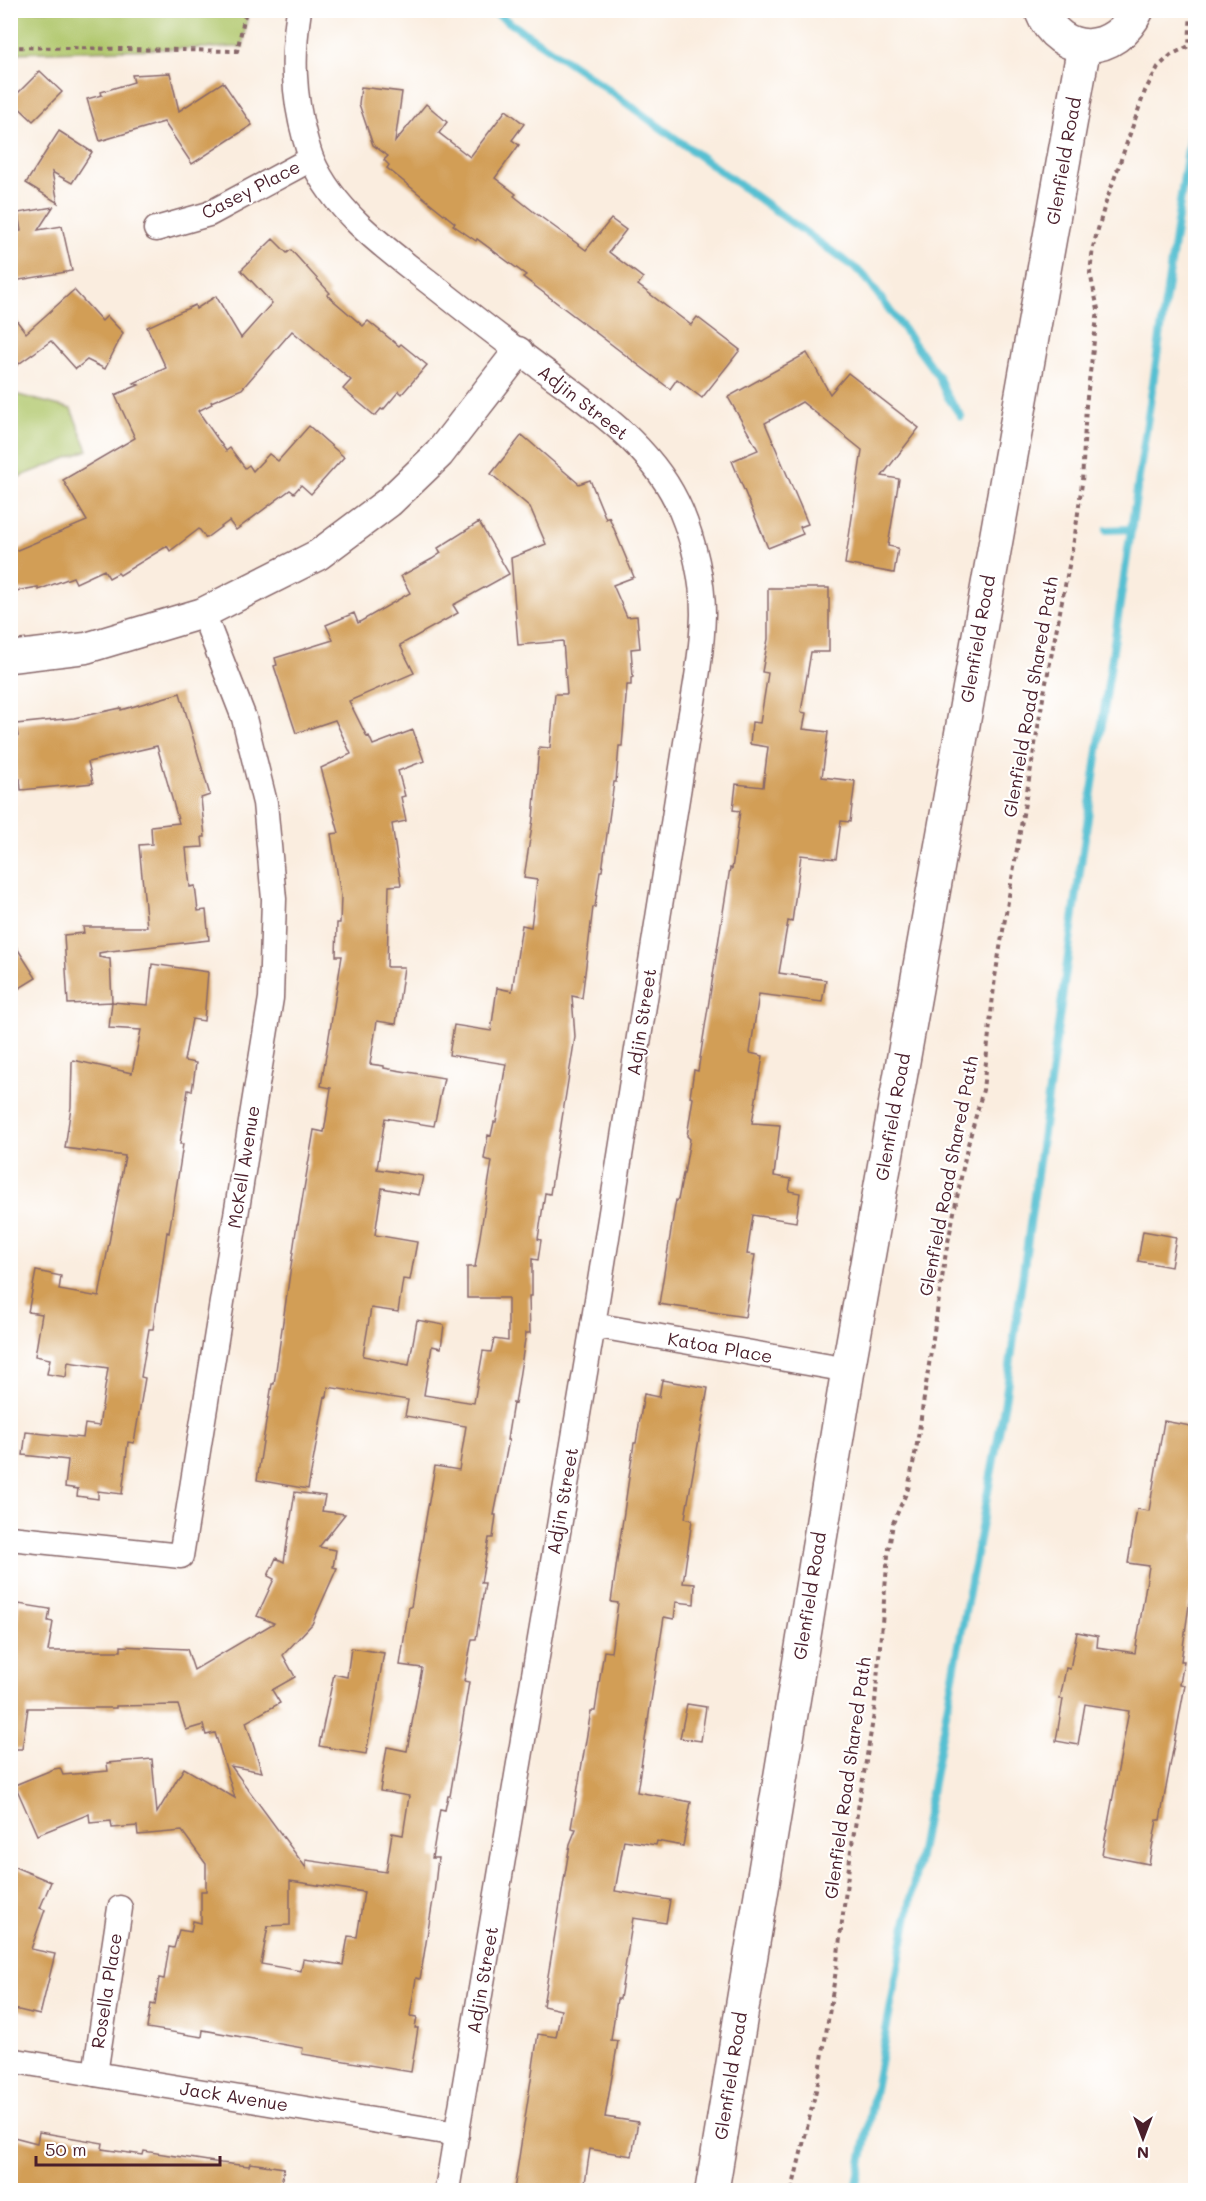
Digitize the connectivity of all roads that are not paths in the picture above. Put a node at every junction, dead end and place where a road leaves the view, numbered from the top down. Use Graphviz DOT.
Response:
graph roads {
  1 [pos="299,10"];
  2 [pos="1041,10"];
  3 [pos="1137,10"];
  4 [pos="1084,46"];
  5 [pos="311,159"];
  6 [pos="156,229"];
  7 [pos="518,352"];
  8 [pos="203,613"];
  9 [pos="10,657"];
  10 [pos="593,1325"];
  11 [pos="848,1370"];
  12 [pos="10,1538"];
  13 [pos="120,1908"];
  14 [pos="10,2060"];
  15 [pos="94,2074"];
  16 [pos="457,2133"];
  17 [pos="447,2190"];
  18 [pos="712,2190"];
  1 -- 5 [label="street, Adjin Street"];
  2 -- 4 [label="main road"];
  3 -- 4 [label="main road"];
  4 -- 11 [label="main road, Glenfield Road"];
  5 -- 6 [label="street, Casey Place"];
  5 -- 7 [label="street, Adjin Street"];
  7 -- 8 [label="street"];
  7 -- 10 [label="street, Adjin Street"];
  8 -- 9 [label="street"];
  8 -- 12 [label="street, McKell Avenue"];
  10 -- 11 [label="street, Katoa Place"];
  10 -- 16 [label="street, Adjin Street"];
  11 -- 18 [label="main road, Glenfield Road"];
  13 -- 15 [label="street, Rosella Place"];
  14 -- 15 [label="street, Jack Avenue"];
  15 -- 16 [label="street, Jack Avenue"];
  16 -- 17 [label="street, Adjin Street"];
}
